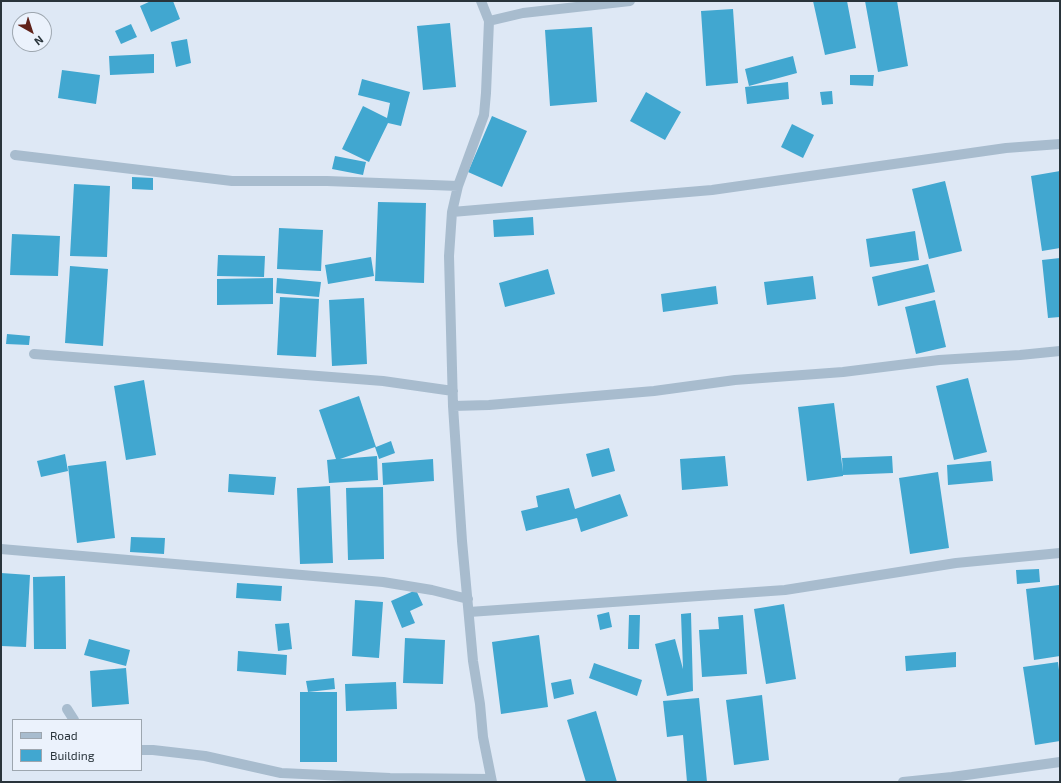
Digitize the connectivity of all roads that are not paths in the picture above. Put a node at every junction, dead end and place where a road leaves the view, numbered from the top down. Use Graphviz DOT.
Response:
graph roads {
  1 [pos="482,1"];
  2 [pos="630,1"];
  3 [pos="489,21"];
  4 [pos="1060,144"];
  5 [pos="15,155"];
  6 [pos="458,186"];
  7 [pos="452,212"];
  8 [pos="1060,351"];
  9 [pos="34,354"];
  10 [pos="452,391"];
  11 [pos="453,406"];
  12 [pos="1,549"];
  13 [pos="1060,552"];
  14 [pos="468,599"];
  15 [pos="469,612"];
  16 [pos="67,709"];
  17 [pos="73,719"];
  18 [pos="142,750"];
  19 [pos="1060,762"];
  20 [pos="491,781"];
  21 [pos="902,782"];
  1 -- 3 [label="street"];
  2 -- 3 [label="street"];
  3 -- 6 [label="street"];
  4 -- 7 [label="street"];
  5 -- 6 [label="street"];
  6 -- 7 [label="street"];
  7 -- 10 [label="street"];
  8 -- 11 [label="street"];
  9 -- 10 [label="street"];
  10 -- 11 [label="street"];
  11 -- 14 [label="street"];
  12 -- 14 [label="street"];
  13 -- 15 [label="street"];
  14 -- 15 [label="street"];
  15 -- 20 [label="street"];
  16 -- 17 [label="street"];
  18 -- 20 [label="street"];
  19 -- 21 [label="street"];
}
